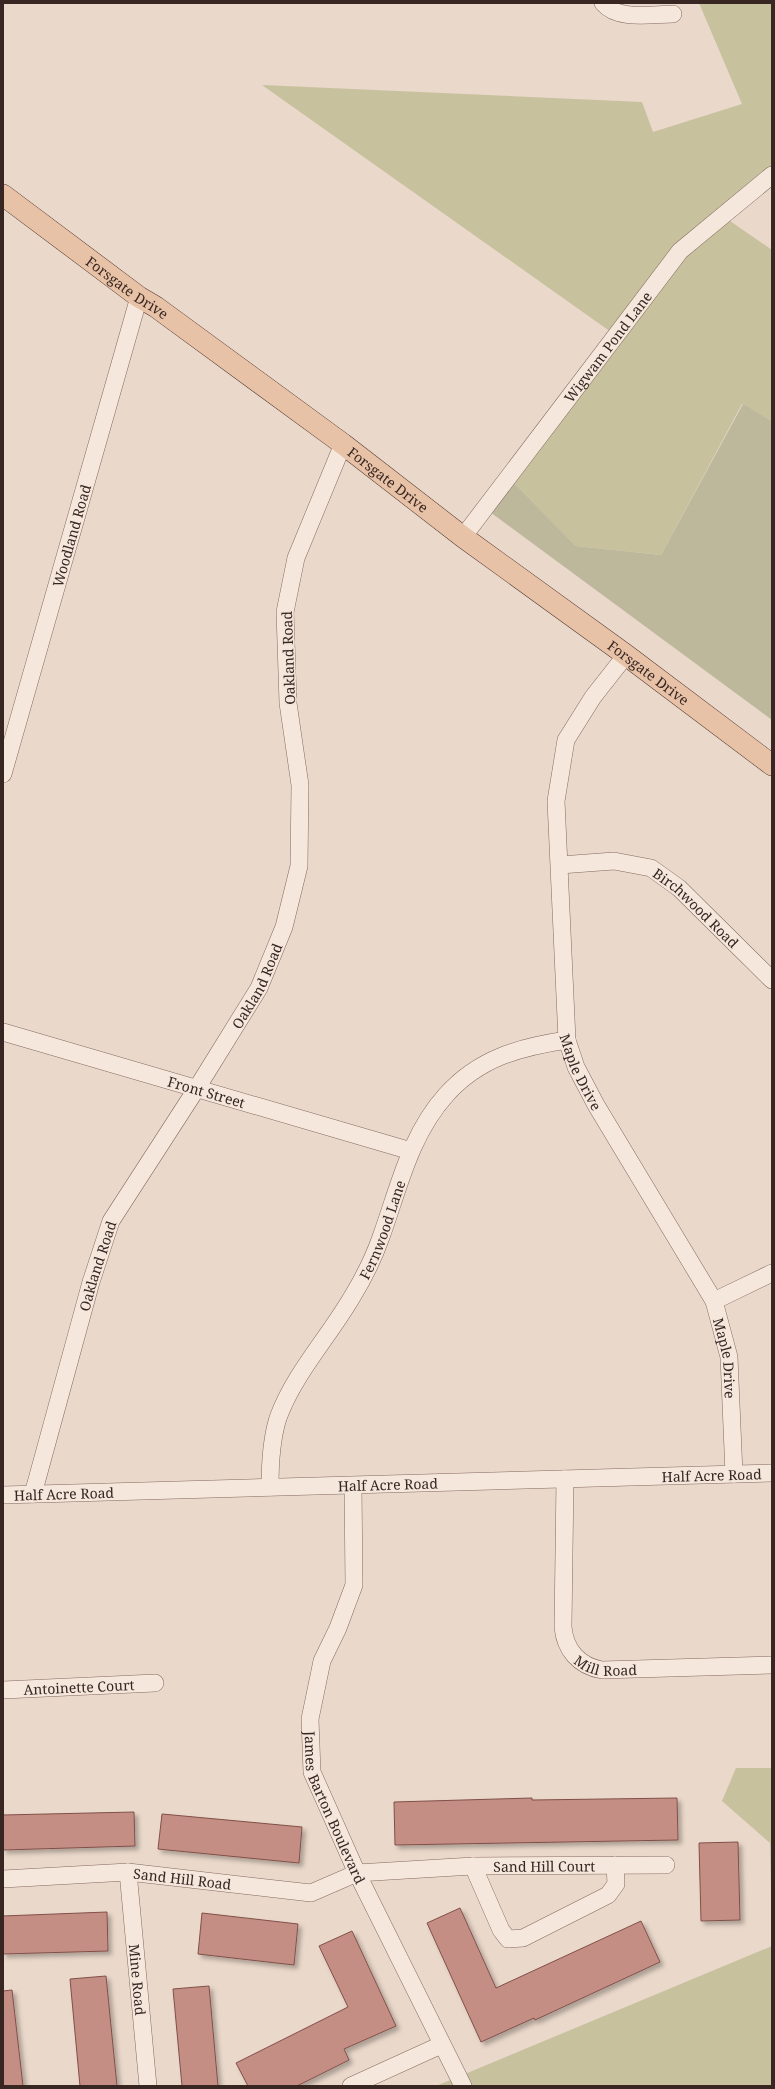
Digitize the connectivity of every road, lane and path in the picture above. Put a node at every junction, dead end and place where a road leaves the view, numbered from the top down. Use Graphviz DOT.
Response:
graph roads {
  1 [pos="603,3"];
  2 [pos="673,14"];
  3 [pos="772,175"];
  4 [pos="3,195"];
  5 [pos="140,297"];
  6 [pos="343,444"];
  7 [pos="463,537"];
  8 [pos="626,655"];
  9 [pos="772,765"];
  10 [pos="3,774"];
  11 [pos="560,865"];
  12 [pos="772,980"];
  13 [pos="3,1032"];
  14 [pos="567,1040"];
  15 [pos="197,1088"];
  16 [pos="411,1151"];
  17 [pos="772,1273"];
  18 [pos="714,1301"];
  19 [pos="772,1473"];
  20 [pos="734,1474"];
  21 [pos="565,1479"];
  22 [pos="353,1486"];
  23 [pos="270,1487"];
  24 [pos="33,1494"];
  25 [pos="3,1495"];
  26 [pos="772,1665"];
  27 [pos="155,1683"];
  28 [pos="3,1690"];
  29 [pos="615,1865"];
  30 [pos="666,1865"];
  31 [pos="473,1866"];
  32 [pos="128,1872"];
  33 [pos="357,1873"];
  34 [pos="3,1879"];
  35 [pos="441,2045"];
  36 [pos="148,2086"];
  37 [pos="351,2086"];
  38 [pos="463,2086"];
  1 -- 2 [label="street"];
  3 -- 7 [label="street, Wigwam Pond Lane"];
  4 -- 5 [label="main road, Forsgate Drive"];
  5 -- 6 [label="main road, Forsgate Drive"];
  5 -- 10 [label="street, Woodland Road"];
  6 -- 7 [label="main road, Forsgate Drive"];
  6 -- 15 [label="street, Oakland Road"];
  7 -- 8 [label="main road, Forsgate Drive"];
  8 -- 9 [label="main road, Forsgate Drive"];
  8 -- 11 [label="street, Maple Drive"];
  11 -- 12 [label="street, Birchwood Road"];
  11 -- 14 [label="street, Maple Drive"];
  13 -- 15 [label="street, Front Street"];
  14 -- 16 [label="street, Fernwood Lane"];
  14 -- 18 [label="street, Maple Drive"];
  15 -- 16 [label="street, Front Street"];
  15 -- 24 [label="street, Oakland Road"];
  16 -- 23 [label="street, Fernwood Lane"];
  17 -- 18 [label="street"];
  18 -- 20 [label="street, Maple Drive"];
  19 -- 20 [label="street, Half Acre Road"];
  20 -- 21 [label="street, Half Acre Road"];
  21 -- 22 [label="street, Half Acre Road"];
  21 -- 26 [label="street, Mill Road"];
  22 -- 23 [label="street, Half Acre Road"];
  22 -- 33 [label="street, James Barton Boulevard"];
  23 -- 24 [label="street, Half Acre Road"];
  24 -- 25 [label="street, Half Acre Road"];
  27 -- 28 [label="street, Antoinette Court"];
  29 -- 30 [label="street, Sand Hill Court"];
  29 -- 31 [label="street, Sand Hill Court"];
  29 -- 31 [label="street, Sand Hill Court"];
  31 -- 33 [label="street, Sand Hill Court"];
  32 -- 33 [label="street, Sand Hill Road"];
  32 -- 34 [label="street, Sand Hill Road"];
  32 -- 36 [label="street, Mine Road"];
  33 -- 35 [label="street, James Barton Boulevard"];
  35 -- 37 [label="street"];
  35 -- 38 [label="street, James Barton Boulevard"];
}
